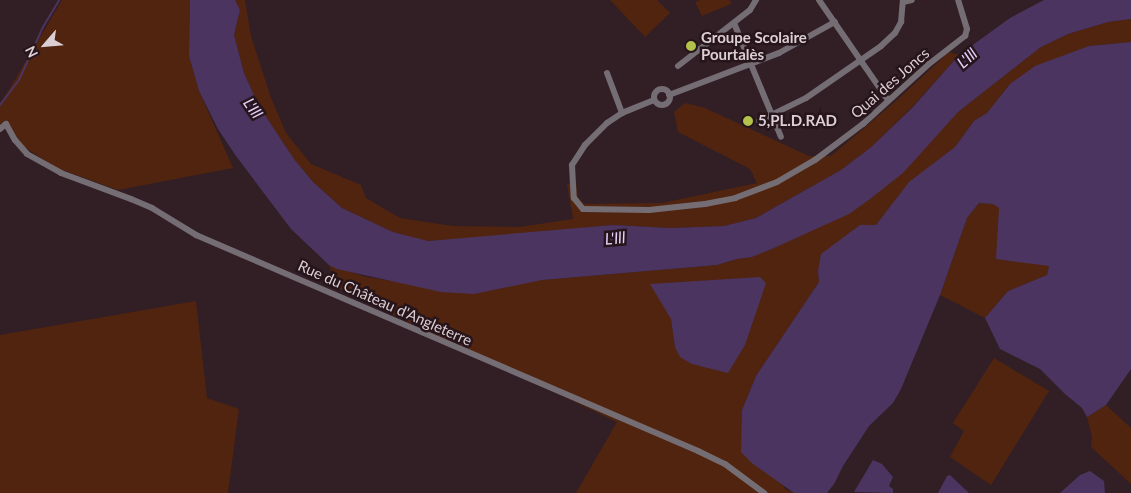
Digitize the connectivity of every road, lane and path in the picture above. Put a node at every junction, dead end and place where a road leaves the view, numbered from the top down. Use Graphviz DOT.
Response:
graph roads {
  1 [pos="756,0"];
  2 [pos="819,0"];
  3 [pos="912,0"];
  4 [pos="958,0"];
  5 [pos="903,1"];
  6 [pos="834,22"];
  7 [pos="734,24"];
  8 [pos="861,61"];
  9 [pos="750,65"];
  10 [pos="678,66"];
  11 [pos="607,73"];
  12 [pos="669,95"];
  13 [pos="654,100"];
  14 [pos="888,100"];
  15 [pos="622,113"];
  16 [pos="771,116"];
  17 [pos="759,121"];
  18 [pos="0,129"];
  19 [pos="781,137"];
  20 [pos="764,493"];
  1 -- 7 [label="street"];
  2 -- 6 [label="street"];
  3 -- 5 [label="street"];
  4 -- 14 [label="street, Quai des Joncs"];
  5 -- 8 [label="street"];
  6 -- 8 [label="street"];
  6 -- 9 [label="street"];
  7 -- 9 [label="street"];
  7 -- 10 [label="street"];
  8 -- 14 [label="street"];
  8 -- 16 [label="street"];
  9 -- 12 [label="street"];
  9 -- 16 [label="street"];
  11 -- 15 [label="street"];
  12 -- 13 [label="street"];
  12 -- 13 [label="street"];
  13 -- 15 [label="street"];
  14 -- 15 [label="street, Quai des Joncs"];
  16 -- 17 [label="street"];
  16 -- 19 [label="street"];
  18 -- 20 [label="street, Rue du Château d'Angleterre"];
}
